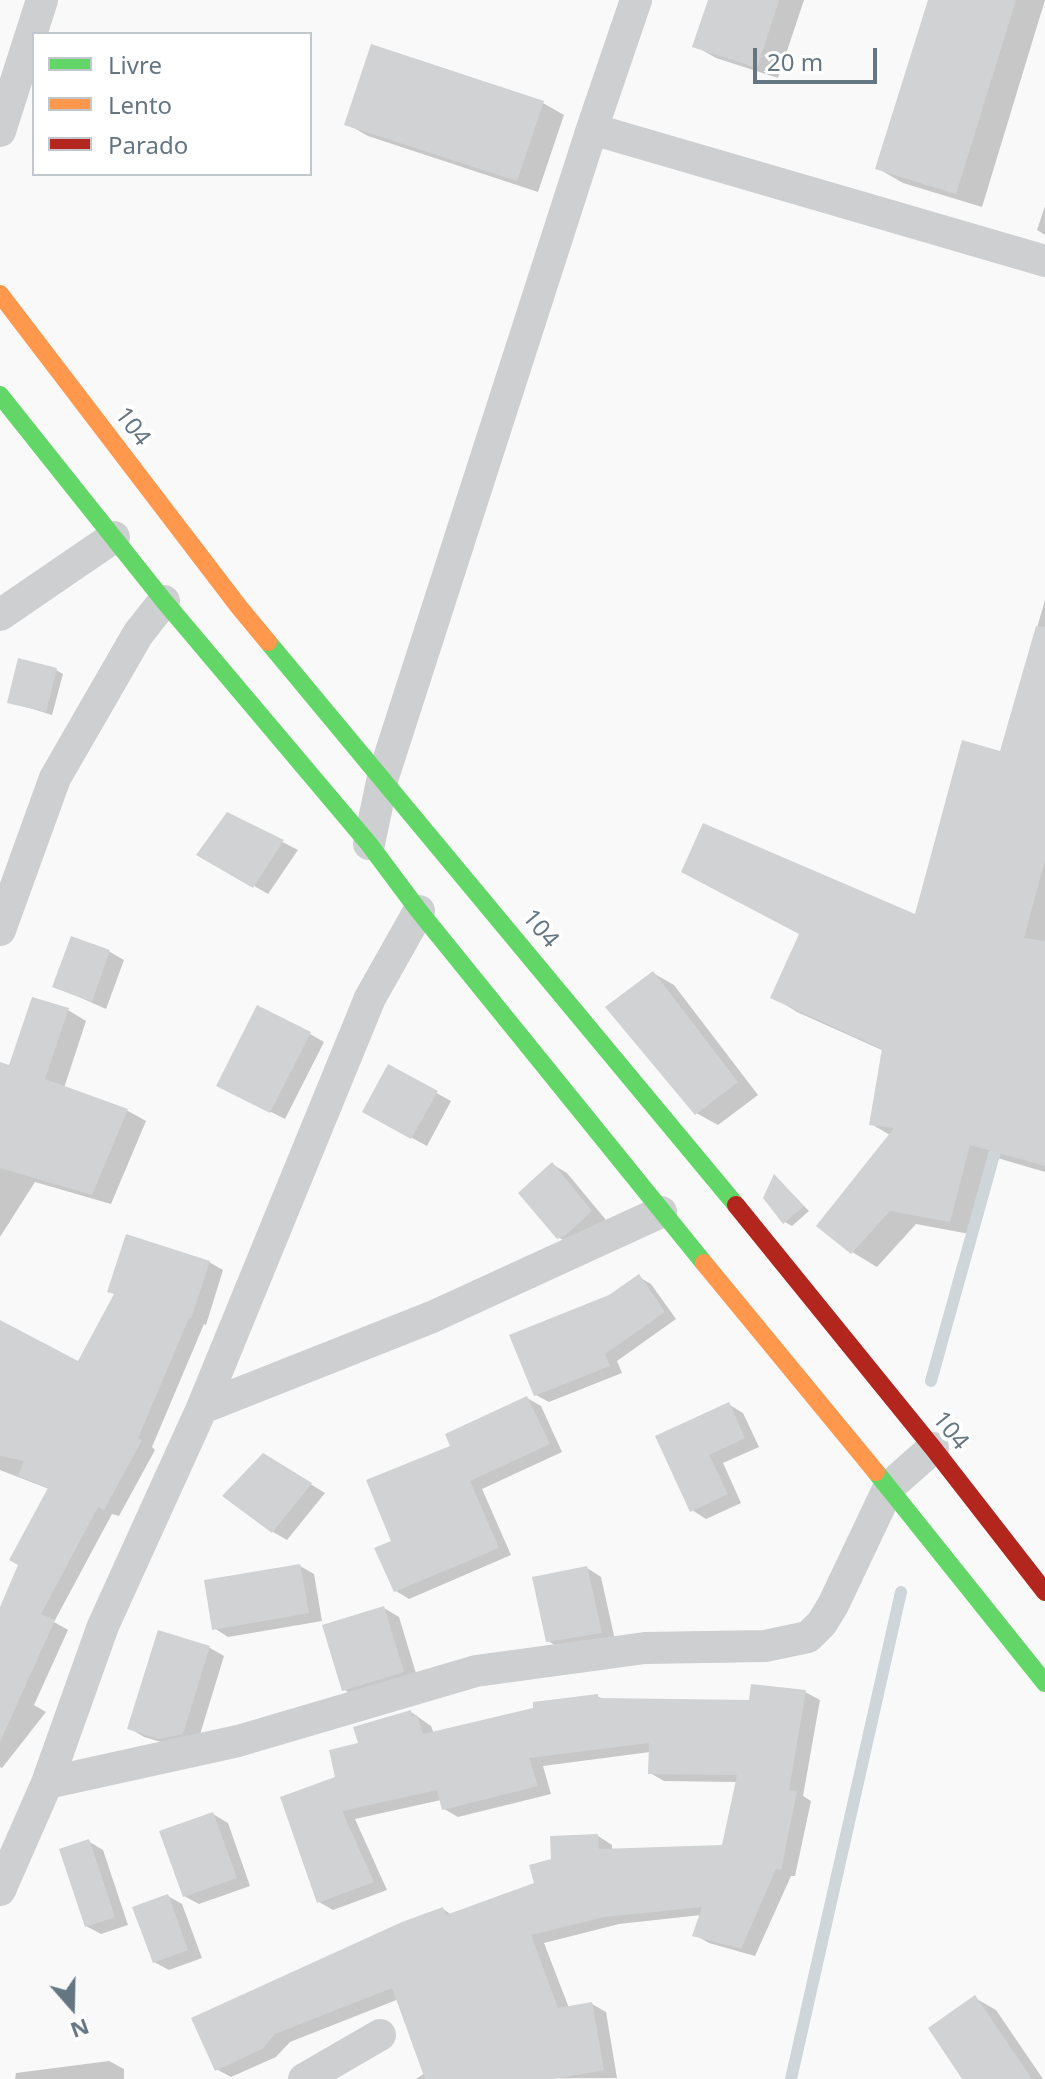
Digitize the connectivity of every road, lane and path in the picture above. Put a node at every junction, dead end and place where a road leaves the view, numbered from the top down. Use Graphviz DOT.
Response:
graph roads {
  1 [pos="42,0"];
  2 [pos="636,0"];
  3 [pos="592,129"];
  4 [pos="0,131"];
  5 [pos="1045,261"];
  6 [pos="0,294"];
  7 [pos="0,395"];
  8 [pos="114,537"];
  9 [pos="164,601"];
  10 [pos="0,615"];
  11 [pos="383,777"];
  12 [pos="369,844"];
  13 [pos="419,911"];
  14 [pos="0,930"];
  15 [pos="661,1212"];
  16 [pos="202,1408"];
  17 [pos="933,1448"];
  18 [pos="889,1487"];
  19 [pos="1045,1592"];
  20 [pos="1045,1683"];
  21 [pos="47,1783"];
  22 [pos="0,1890"];
  23 [pos="380,2035"];
  24 [pos="304,2079"];
  1 -- 4 [label="street"];
  2 -- 3 [label="street"];
  3 -- 5 [label="street"];
  3 -- 11 [label="street"];
  6 -- 11 [label="street, 104"];
  7 -- 8 [label="street"];
  8 -- 9 [label="street"];
  8 -- 10 [label="street"];
  9 -- 12 [label="street"];
  9 -- 14 [label="street"];
  11 -- 12 [label="street"];
  11 -- 17 [label="street, 104"];
  12 -- 13 [label="street"];
  13 -- 15 [label="street"];
  13 -- 16 [label="street"];
  15 -- 16 [label="street"];
  15 -- 18 [label="street"];
  16 -- 21 [label="street"];
  17 -- 18 [label="street"];
  17 -- 19 [label="street, 104"];
  18 -- 20 [label="street"];
  18 -- 21 [label="street"];
  21 -- 22 [label="street"];
  23 -- 24 [label="street"];
}
